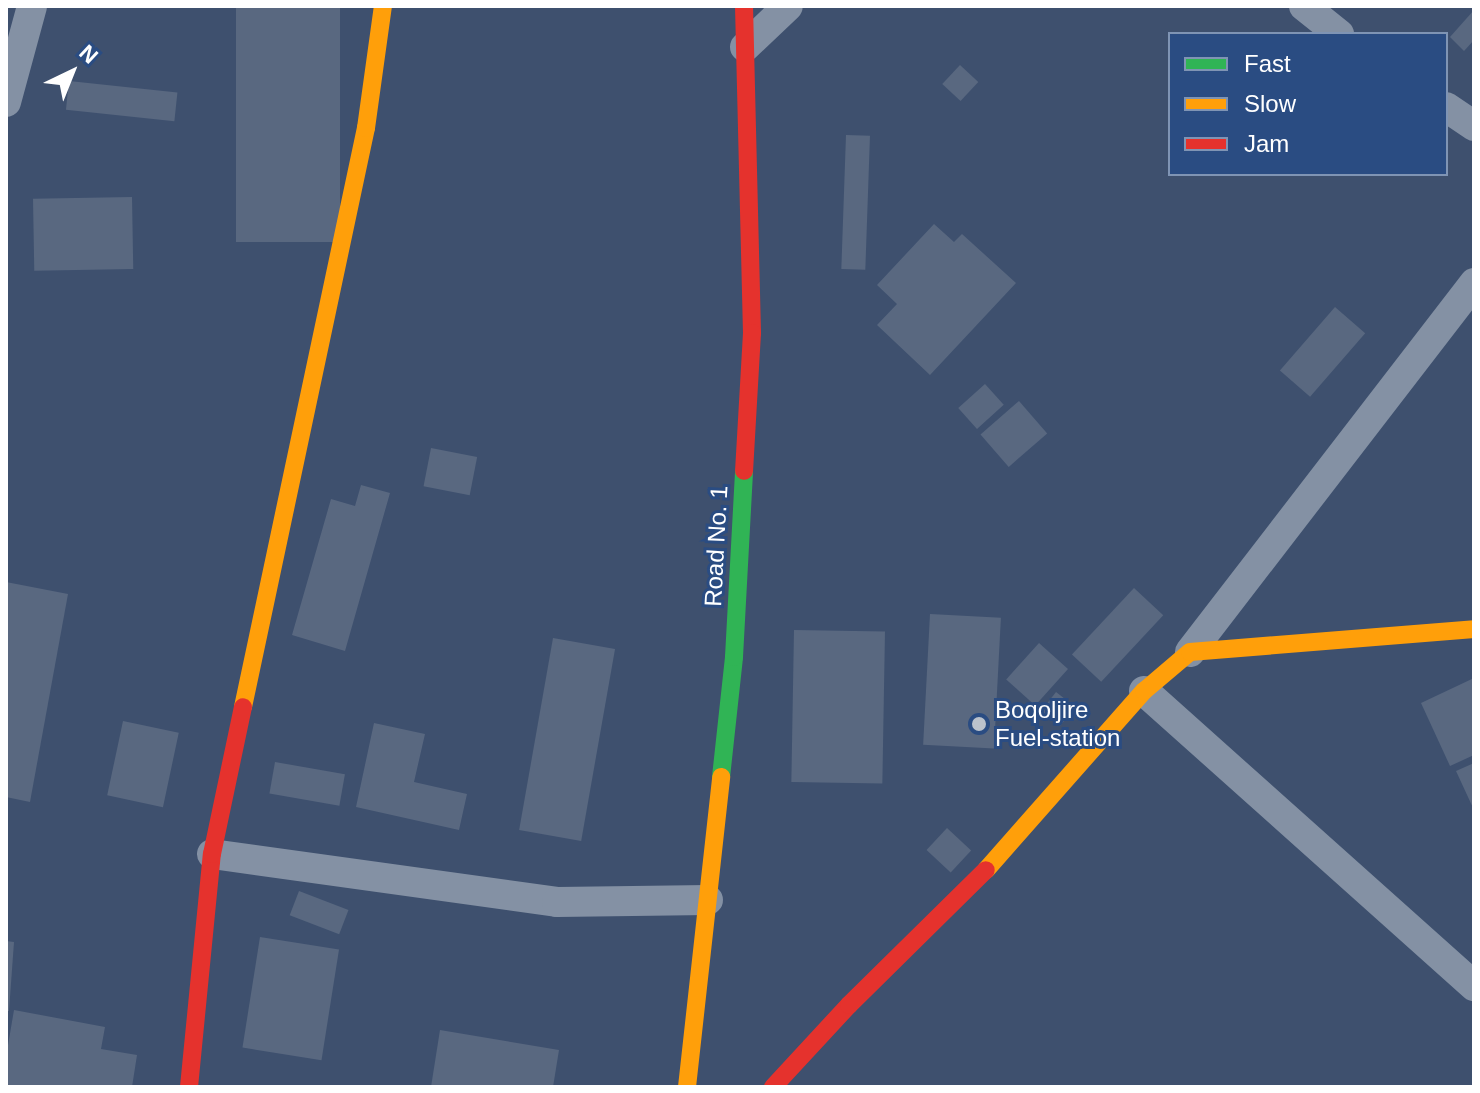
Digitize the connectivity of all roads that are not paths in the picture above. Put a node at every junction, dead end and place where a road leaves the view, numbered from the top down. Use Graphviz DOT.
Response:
graph roads {
  1 [pos="32,6"];
  2 [pos="383,6"];
  3 [pos="744,6"];
  4 [pos="788,6"];
  5 [pos="1304,6"];
  6 [pos="1336,32"];
  7 [pos="745,47"];
  8 [pos="6,102"];
  9 [pos="1448,108"];
  10 [pos="1474,126"];
  11 [pos="1474,283"];
  12 [pos="1474,629"];
  13 [pos="1190,652"];
  14 [pos="1144,691"];
  15 [pos="212,854"];
  16 [pos="708,900"];
  17 [pos="1474,986"];
  18 [pos="189,1087"];
  19 [pos="687,1087"];
  20 [pos="773,1087"];
  1 -- 8 [label="street"];
  2 -- 15 [label="main road"];
  3 -- 7 [label="main road, Road No. 1"];
  4 -- 7 [label="street"];
  5 -- 6 [label="street"];
  7 -- 16 [label="main road, Road No. 1"];
  9 -- 10 [label="street"];
  11 -- 13 [label="street"];
  12 -- 13 [label="main road"];
  13 -- 14 [label="main road"];
  14 -- 17 [label="street"];
  14 -- 20 [label="main road"];
  15 -- 16 [label="street"];
  15 -- 18 [label="main road"];
  16 -- 19 [label="main road, Road No. 1"];
}
